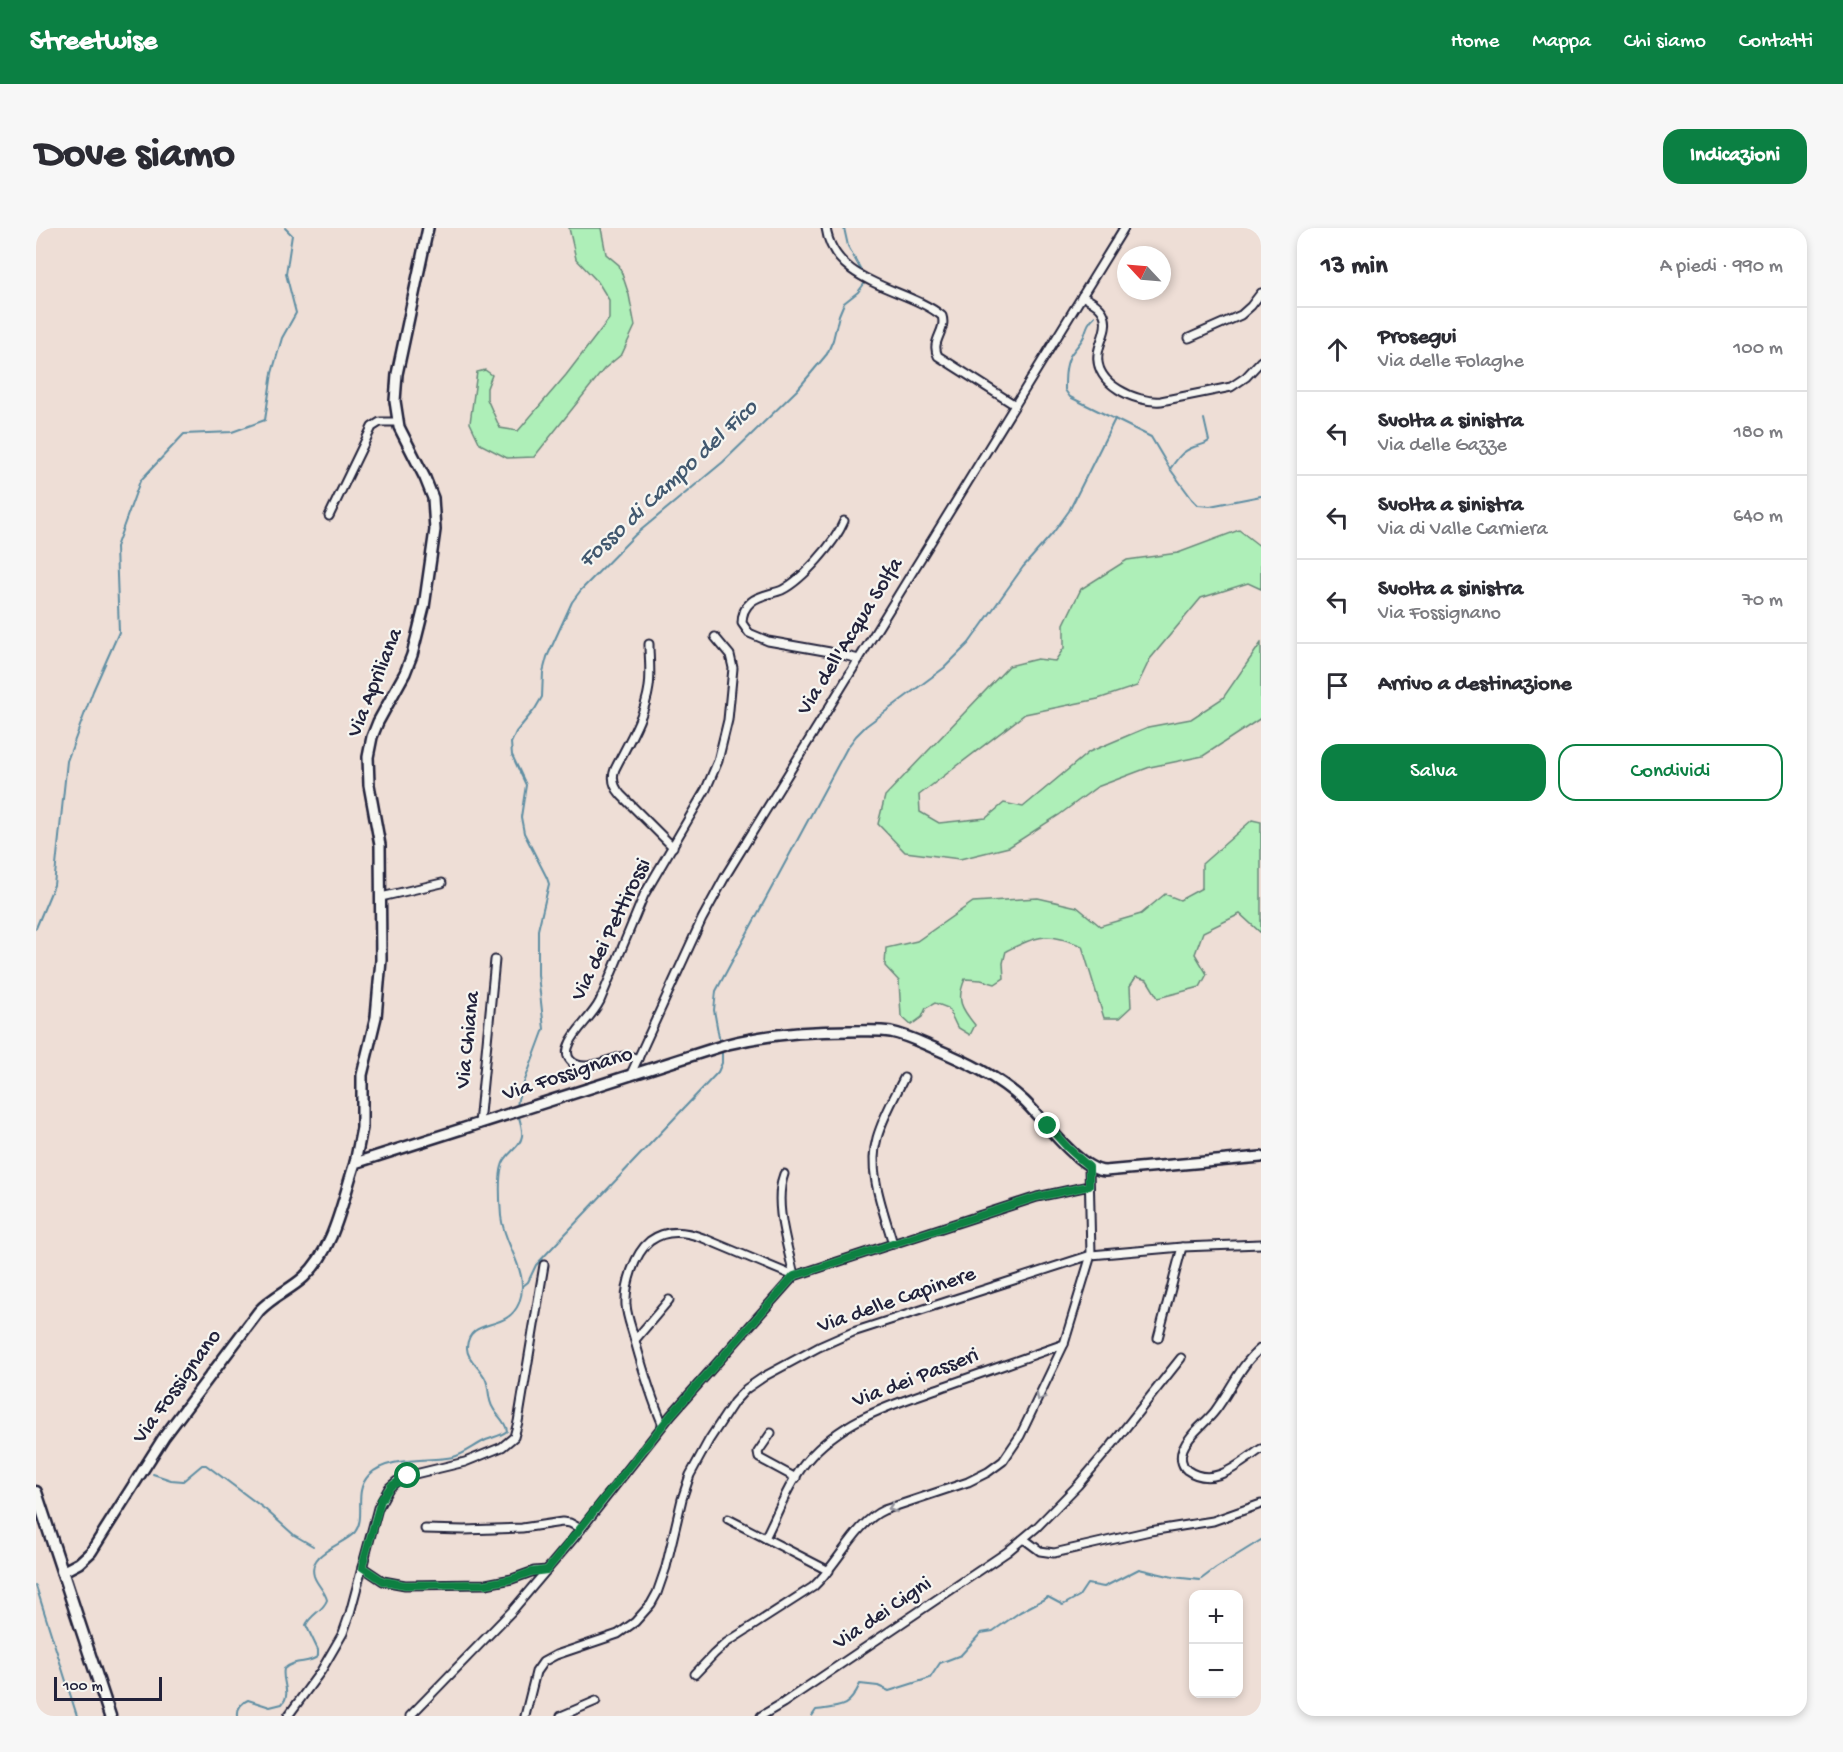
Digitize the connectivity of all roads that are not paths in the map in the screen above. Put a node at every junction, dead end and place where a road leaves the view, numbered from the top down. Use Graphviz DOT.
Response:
graph roads {
  1 [pos="428,228"];
  2 [pos="826,228"];
  3 [pos="1124,228"];
  4 [pos="1261,293"];
  5 [pos="1082,296"];
  6 [pos="1189,338"];
  7 [pos="1261,361"];
  8 [pos="1015,405"];
  9 [pos="398,422"];
  10 [pos="329,516"];
  11 [pos="844,521"];
  12 [pos="716,637"];
  13 [pos="649,644"];
  14 [pos="859,659"];
  15 [pos="673,847"];
  16 [pos="442,883"];
  17 [pos="381,897"];
  18 [pos="495,960"];
  19 [pos="638,1059"];
  20 [pos="630,1076"];
  21 [pos="904,1078"];
  22 [pos="479,1124"];
  23 [pos="1261,1157"];
  24 [pos="355,1163"];
  25 [pos="1089,1167"];
  26 [pos="784,1174"];
  27 [pos="1089,1186"];
  28 [pos="893,1244"];
  29 [pos="1261,1244"];
  30 [pos="1182,1247"];
  31 [pos="1091,1255"];
  32 [pos="544,1265"];
  33 [pos="794,1276"];
  34 [pos="669,1300"];
  35 [pos="1158,1338"];
  36 [pos="635,1340"];
  37 [pos="1064,1344"];
  38 [pos="1261,1348"];
  39 [pos="1181,1358"];
  40 [pos="663,1425"];
  41 [pos="771,1433"];
  42 [pos="1261,1449"];
  43 [pos="796,1478"];
  44 [pos="36,1492"];
  45 [pos="1261,1504"];
  46 [pos="728,1519"];
  47 [pos="425,1529"];
  48 [pos="581,1529"];
  49 [pos="765,1538"];
  50 [pos="1024,1539"];
  51 [pos="362,1567"];
  52 [pos="547,1570"];
  53 [pos="829,1571"];
  54 [pos="62,1572"];
  55 [pos="695,1674"];
  56 [pos="596,1701"];
  57 [pos="110,1716"];
  58 [pos="288,1716"];
  59 [pos="410,1716"];
  60 [pos="525,1716"];
  61 [pos="561,1716"];
  62 [pos="761,1716"];
  1 -- 9 [label="street, Via Apriliana"];
  2 -- 8 [label="street"];
  3 -- 5 [label="street, Via dell'Acqua Solfa"];
  4 -- 6 [label="street"];
  5 -- 7 [label="street"];
  5 -- 8 [label="street, Via dell'Acqua Solfa"];
  8 -- 14 [label="street, Via dell'Acqua Solfa"];
  9 -- 10 [label="street"];
  9 -- 17 [label="street, Via Apriliana"];
  11 -- 14 [label="street"];
  12 -- 15 [label="street, Via dei Pettirossi"];
  13 -- 15 [label="street, Via dei Pettirossi"];
  14 -- 19 [label="street, Via dell'Acqua Solfa"];
  15 -- 19 [label="street, Via dei Pettirossi"];
  16 -- 17 [label="street"];
  17 -- 24 [label="street, Via Apriliana"];
  18 -- 22 [label="street, Via Chiana"];
  19 -- 20 [label="street, Via dell'Acqua Solfa"];
  20 -- 22 [label="street, Via Fossignano"];
  20 -- 25 [label="street, Via Fossignano"];
  21 -- 28 [label="street"];
  22 -- 24 [label="street, Via Fossignano"];
  23 -- 25 [label="street"];
  24 -- 54 [label="street, Via Fossignano"];
  25 -- 27 [label="street"];
  26 -- 33 [label="street"];
  27 -- 28 [label="street"];
  27 -- 31 [label="street"];
  28 -- 33 [label="street"];
  29 -- 30 [label="street"];
  30 -- 31 [label="street"];
  30 -- 35 [label="street"];
  31 -- 37 [label="street"];
  31 -- 60 [label="street, Via delle Capinere"];
  32 -- 51 [label="street"];
  33 -- 36 [label="street"];
  33 -- 40 [label="street"];
  34 -- 36 [label="street"];
  36 -- 40 [label="street"];
  37 -- 43 [label="street, Via dei Passeri"];
  37 -- 53 [label="street, one-way"];
  38 -- 42 [label="street"];
  39 -- 50 [label="street, Via dei Cigni"];
  40 -- 48 [label="street"];
  41 -- 43 [label="street"];
  43 -- 49 [label="street, Via dei Passeri"];
  44 -- 54 [label="main road"];
  45 -- 50 [label="street"];
  46 -- 49 [label="street"];
  47 -- 48 [label="street"];
  48 -- 52 [label="street"];
  49 -- 53 [label="street"];
  50 -- 62 [label="street, Via dei Cigni"];
  51 -- 52 [label="street"];
  51 -- 58 [label="street"];
  52 -- 59 [label="street"];
  53 -- 55 [label="street"];
  54 -- 57 [label="main road"];
  56 -- 61 [label="street"];
}
